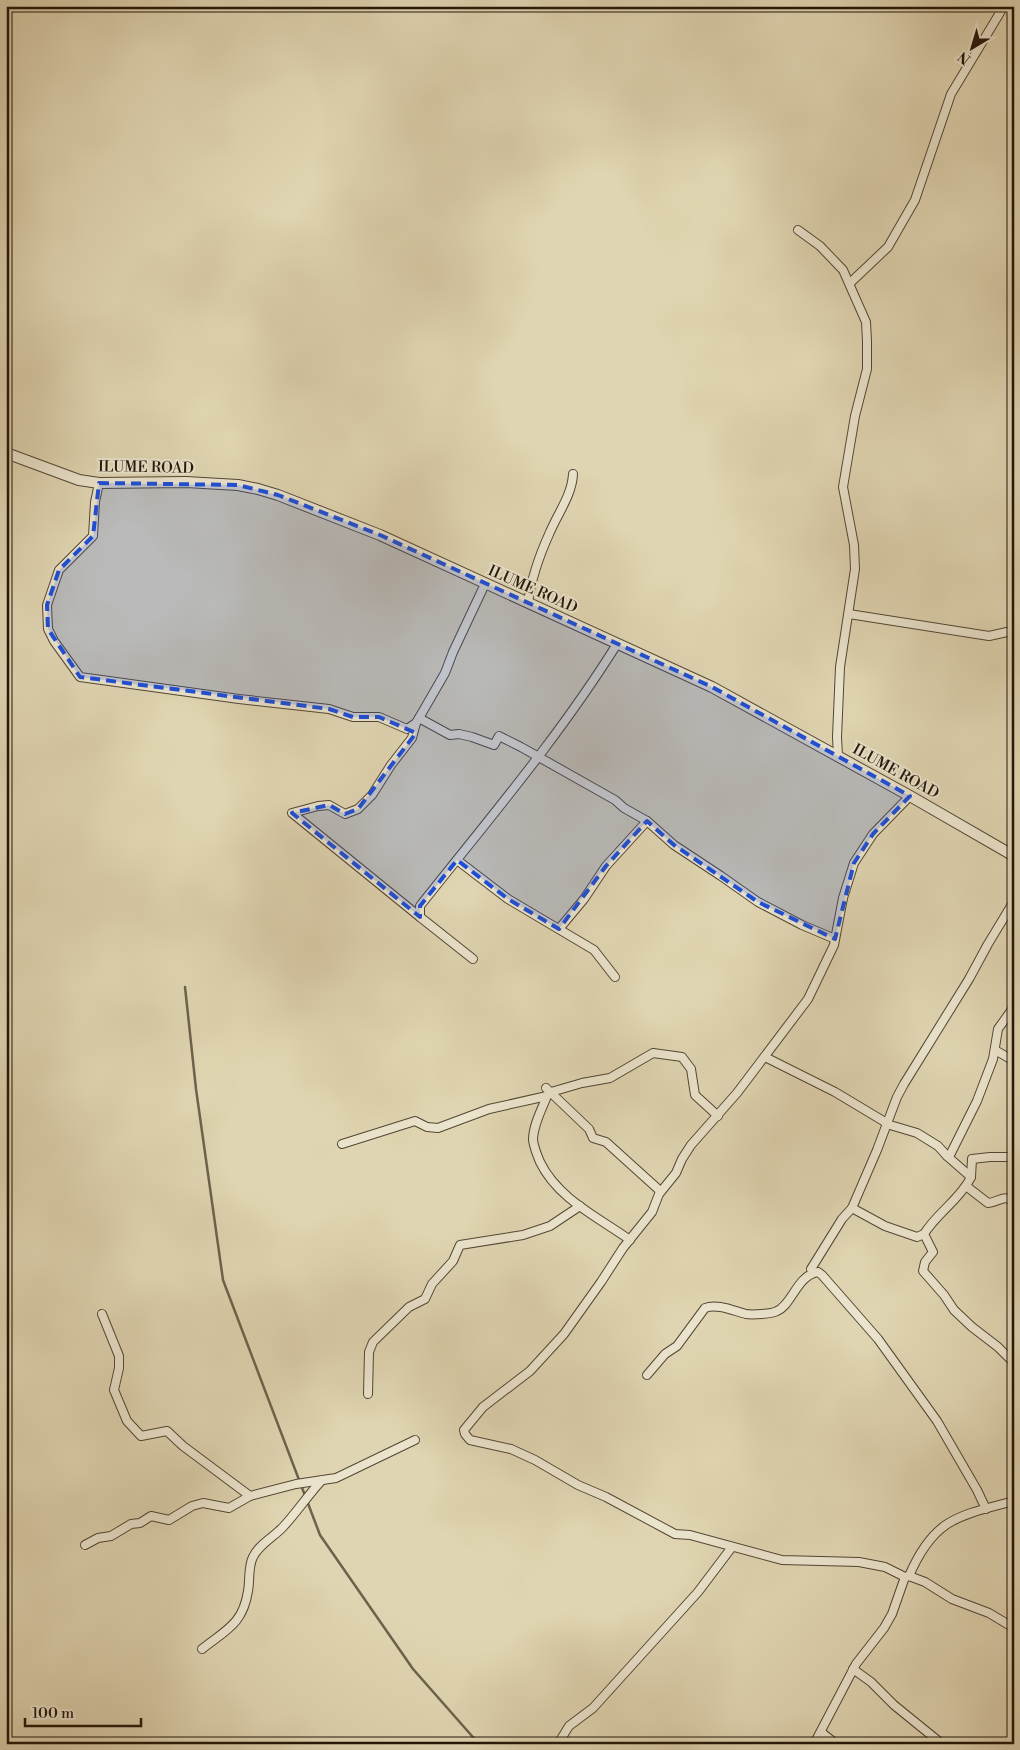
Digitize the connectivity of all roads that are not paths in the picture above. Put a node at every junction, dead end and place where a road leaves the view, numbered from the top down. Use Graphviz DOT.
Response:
graph roads {
  1 [pos="1004,6"];
  2 [pos="798,230"];
  3 [pos="850,283"];
  4 [pos="6,453"];
  5 [pos="574,474"];
  6 [pos="99,483"];
  7 [pos="485,584"];
  8 [pos="528,603"];
  9 [pos="849,614"];
  10 [pos="1014,634"];
  11 [pos="617,644"];
  12 [pos="418,721"];
  13 [pos="838,756"];
  14 [pos="539,757"];
  15 [pos="910,796"];
  16 [pos="647,821"];
  17 [pos="1014,856"];
  18 [pos="457,860"];
  19 [pos="1014,900"];
  20 [pos="420,917"];
  21 [pos="560,929"];
  22 [pos="835,939"];
  23 [pos="473,958"];
  24 [pos="615,977"];
  25 [pos="1014,1000"];
  26 [pos="995,1050"];
  27 [pos="765,1056"];
  28 [pos="1014,1061"];
  29 [pos="548,1092"];
  30 [pos="718,1116"];
  31 [pos="886,1123"];
  32 [pos="342,1144"];
  33 [pos="947,1156"];
  34 [pos="1014,1157"];
  35 [pos="971,1177"];
  36 [pos="966,1186"];
  37 [pos="658,1189"];
  38 [pos="1014,1201"];
  39 [pos="580,1206"];
  40 [pos="852,1208"];
  41 [pos="924,1234"];
  42 [pos="630,1240"];
  43 [pos="811,1269"];
  44 [pos="102,1314"];
  45 [pos="1014,1363"];
  46 [pos="646,1375"];
  47 [pos="368,1394"];
  48 [pos="415,1440"];
  49 [pos="322,1480"];
  50 [pos="250,1496"];
  51 [pos="1014,1502"];
  52 [pos="986,1509"];
  53 [pos="85,1545"];
  54 [pos="732,1547"];
  55 [pos="907,1576"];
  56 [pos="1014,1628"];
  57 [pos="202,1649"];
  58 [pos="853,1669"];
  59 [pos="820,1732"];
  60 [pos="558,1744"];
  61 [pos="814,1744"];
  62 [pos="836,1744"];
  63 [pos="942,1744"];
  1 -- 3 [label="street"];
  2 -- 3 [label="street"];
  3 -- 9 [label="street"];
  4 -- 6 [label="street, ILUME ROAD"];
  5 -- 8 [label="street"];
  6 -- 7 [label="street, ILUME ROAD"];
  6 -- 12 [label="street"];
  7 -- 8 [label="street, ILUME ROAD"];
  7 -- 12 [label="street"];
  8 -- 11 [label="street, ILUME ROAD"];
  9 -- 10 [label="street"];
  9 -- 13 [label="street"];
  11 -- 13 [label="street, ILUME ROAD"];
  11 -- 14 [label="street"];
  12 -- 14 [label="street"];
  12 -- 20 [label="street"];
  13 -- 15 [label="street, ILUME ROAD"];
  14 -- 16 [label="street"];
  14 -- 18 [label="street"];
  15 -- 17 [label="street, ILUME ROAD"];
  15 -- 22 [label="street"];
  16 -- 21 [label="street"];
  16 -- 22 [label="street"];
  18 -- 20 [label="street"];
  18 -- 21 [label="street"];
  19 -- 31 [label="street"];
  20 -- 23 [label="street"];
  21 -- 24 [label="street"];
  22 -- 27 [label="street"];
  25 -- 26 [label="street"];
  26 -- 28 [label="street"];
  26 -- 33 [label="street"];
  27 -- 30 [label="street"];
  27 -- 31 [label="street"];
  29 -- 30 [label="street"];
  29 -- 32 [label="street"];
  29 -- 37 [label="street"];
  29 -- 39 [label="street"];
  30 -- 42 [label="street"];
  31 -- 33 [label="street"];
  31 -- 40 [label="street"];
  33 -- 35 [label="street"];
  34 -- 35 [label="street"];
  35 -- 36 [label="street"];
  36 -- 38 [label="street"];
  36 -- 41 [label="street"];
  39 -- 42 [label="street"];
  39 -- 47 [label="street"];
  40 -- 41 [label="street"];
  40 -- 43 [label="street"];
  41 -- 45 [label="street"];
  42 -- 54 [label="street"];
  44 -- 50 [label="street"];
  46 -- 52 [label="street"];
  48 -- 49 [label="street"];
  49 -- 50 [label="street"];
  49 -- 57 [label="street"];
  50 -- 53 [label="street"];
  51 -- 52 [label="street"];
  52 -- 55 [label="street"];
  54 -- 55 [label="street"];
  54 -- 60 [label="street"];
  55 -- 56 [label="street"];
  55 -- 58 [label="street"];
  58 -- 59 [label="street"];
  58 -- 63 [label="street"];
  59 -- 61 [label="street"];
  59 -- 62 [label="street"];
}
